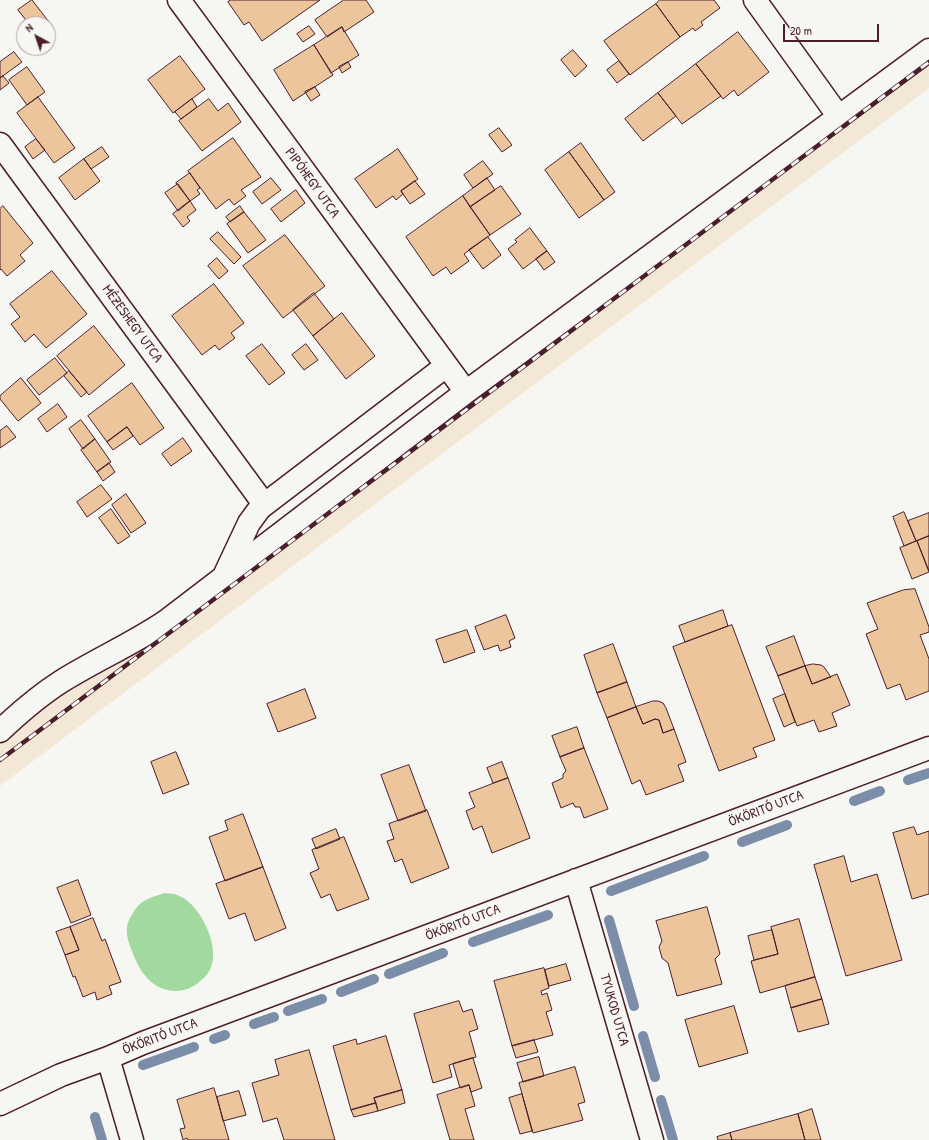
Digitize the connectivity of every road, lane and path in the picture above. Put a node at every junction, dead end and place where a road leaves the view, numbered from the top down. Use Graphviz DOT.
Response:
graph roads {
  1 [pos="179,0"];
  2 [pos="755,0"];
  3 [pos="929,50"];
  4 [pos="839,117"];
  5 [pos="0,144"];
  6 [pos="446,366"];
  7 [pos="466,392"];
  8 [pos="264,504"];
  9 [pos="223,577"];
  10 [pos="0,731"];
  11 [pos="929,748"];
  12 [pos="576,880"];
  13 [pos="108,1058"];
  14 [pos="0,1104"];
  15 [pos="132,1140"];
  16 [pos="652,1140"];
  1 -- 6 [label="street, PIPÓHEGY UTCA"];
  2 -- 4 [label="street"];
  3 -- 4 [label="street"];
  4 -- 7 [label="street"];
  5 -- 8 [label="street, MÉZESHEGY UTCA"];
  6 -- 7 [label="street, PIPÓHEGY UTCA"];
  6 -- 8 [label="street"];
  7 -- 9 [label="street"];
  8 -- 9 [label="street"];
  9 -- 10 [label="street"];
  11 -- 12 [label="street, ÖKÖRITÓ UTCA"];
  12 -- 13 [label="street, ÖKÖRITÓ UTCA"];
  12 -- 16 [label="street, TYUKOD UTCA"];
  13 -- 14 [label="street, ÖKÖRITÓ UTCA"];
  13 -- 15 [label="street"];
}
